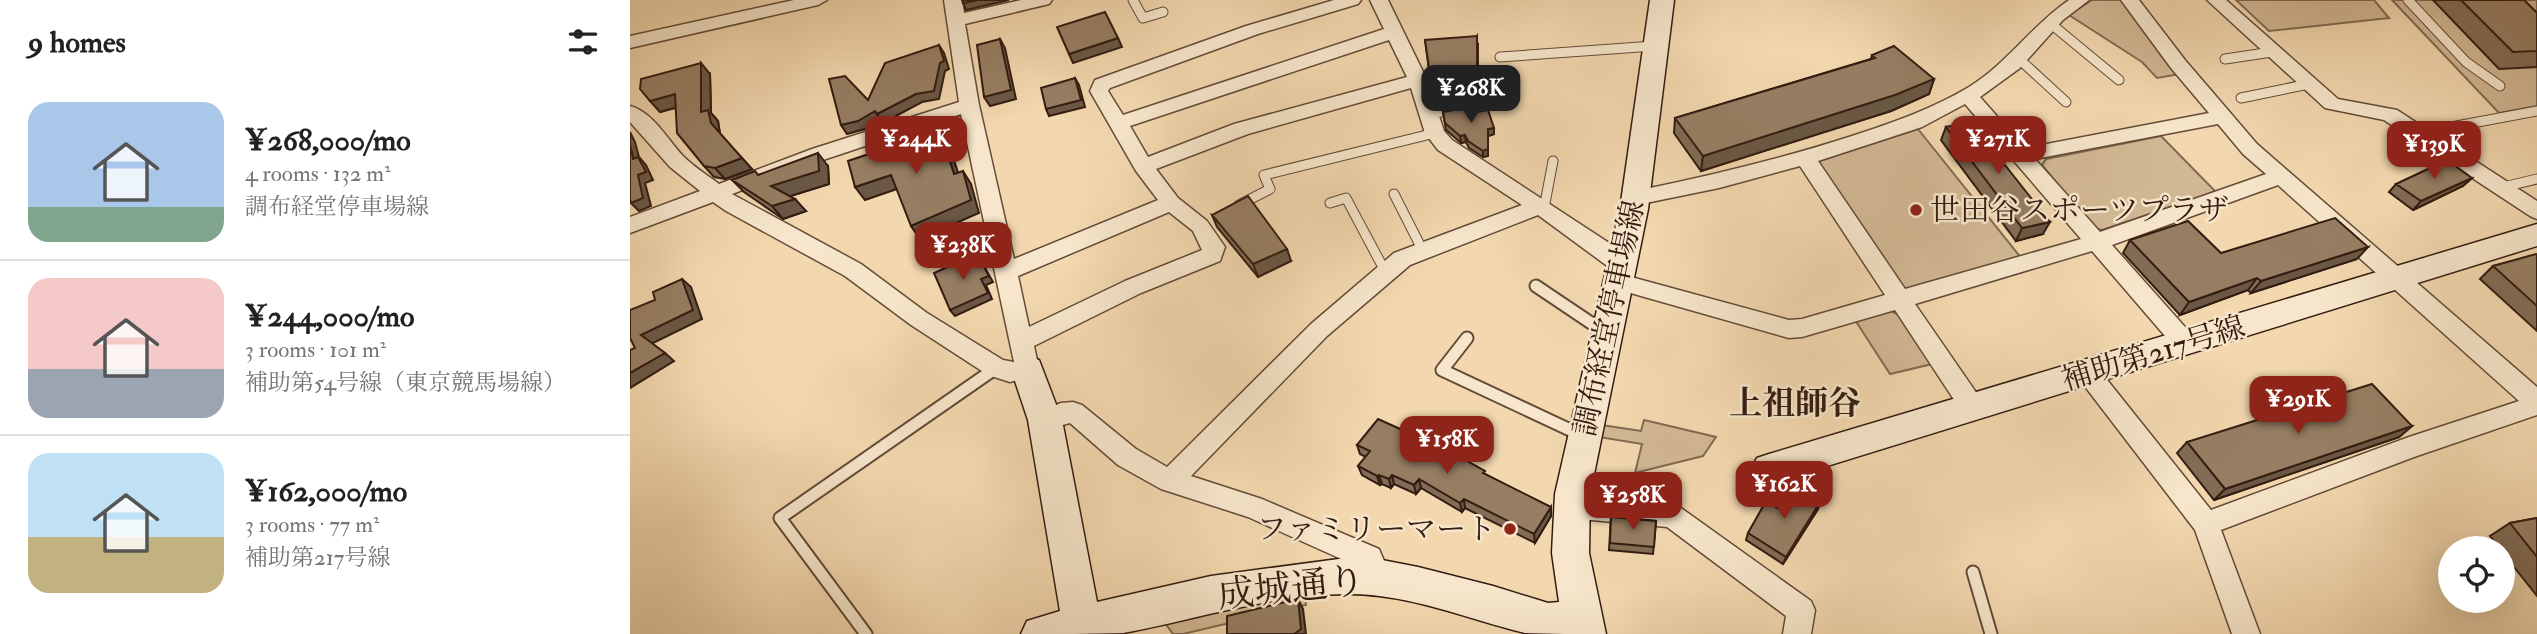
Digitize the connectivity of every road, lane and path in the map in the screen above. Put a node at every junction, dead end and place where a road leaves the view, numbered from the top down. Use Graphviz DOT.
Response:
graph roads {
  1 [pos="818,0"];
  2 [pos="1043,0"];
  3 [pos="1133,0"];
  4 [pos="1352,0"];
  5 [pos="1379,0"];
  6 [pos="1662,0"];
  7 [pos="2080,0"];
  8 [pos="2130,0"];
  9 [pos="2216,0"];
  10 [pos="2408,0"];
  11 [pos="956,10"];
  12 [pos="1163,12"];
  13 [pos="2050,23"];
  14 [pos="1392,33"];
  15 [pos="630,42"];
  16 [pos="1654,46"];
  17 [pos="2272,52"];
  18 [pos="1500,57"];
  19 [pos="2018,58"];
  20 [pos="2225,60"];
  21 [pos="1418,80"];
  22 [pos="2119,80"];
  23 [pos="2309,84"];
  24 [pos="2500,86"];
  25 [pos="1969,97"];
  26 [pos="2241,98"];
  27 [pos="2066,102"];
  28 [pos="1487,104"];
  29 [pos="970,105"];
  30 [pos="2537,111"];
  31 [pos="630,112"];
  32 [pos="2222,117"];
  33 [pos="1119,123"];
  34 [pos="1432,123"];
  35 [pos="2419,134"];
  36 [pos="2022,155"];
  37 [pos="1805,158"];
  38 [pos="1553,161"];
  39 [pos="1143,166"];
  40 [pos="2279,177"];
  41 [pos="2537,179"];
  42 [pos="2499,188"];
  43 [pos="713,192"];
  44 [pos="1394,194"];
  45 [pos="1636,198"];
  46 [pos="1171,202"];
  47 [pos="1330,203"];
  48 [pos="1540,206"];
  49 [pos="1235,207"];
  50 [pos="2537,211"];
  51 [pos="630,225"];
  52 [pos="2537,235"];
  53 [pos="2097,242"];
  54 [pos="1423,251"];
  55 [pos="1005,271"];
  56 [pos="1386,273"];
  57 [pos="1622,273"];
  58 [pos="2396,278"];
  59 [pos="1536,286"];
  60 [pos="1902,301"];
  61 [pos="1608,331"];
  62 [pos="1467,338"];
  63 [pos="2185,343"];
  64 [pos="1015,360"];
  65 [pos="2088,373"];
  66 [pos="2537,403"];
  67 [pos="1973,408"];
  68 [pos="1045,420"];
  69 [pos="1585,437"];
  70 [pos="1769,469"];
  71 [pos="1170,481"];
  72 [pos="1570,506"];
  73 [pos="2206,524"];
  74 [pos="1973,572"];
  75 [pos="1377,576"];
  76 [pos="1584,626"];
  77 [pos="1095,629"];
  78 [pos="866,634"];
  79 [pos="1041,634"];
  80 [pos="1797,634"];
  81 [pos="1991,634"];
  82 [pos="2246,634"];
  1 -- 15 [label="street"];
  2 -- 11 [label="street"];
  3 -- 12 [label="lane"];
  4 -- 33 [label="street"];
  5 -- 14 [label="street"];
  6 -- 16 [label="street, 調布経堂停車場線"];
  7 -- 13 [label="street"];
  8 -- 32 [label="street"];
  9 -- 17 [label="street"];
  10 -- 24 [label="lane"];
  11 -- 29 [label="street"];
  13 -- 19 [label="street"];
  13 -- 22 [label="lane"];
  14 -- 21 [label="street"];
  14 -- 33 [label="street"];
  16 -- 18 [label="lane"];
  16 -- 45 [label="street, 調布経堂停車場線"];
  17 -- 20 [label="lane"];
  17 -- 23 [label="street"];
  19 -- 25 [label="street"];
  19 -- 27 [label="lane"];
  21 -- 34 [label="street"];
  21 -- 39 [label="street"];
  23 -- 26 [label="lane"];
  23 -- 35 [label="street"];
  25 -- 36 [label="street"];
  25 -- 37 [label="street"];
  28 -- 34 [label="lane"];
  29 -- 43 [label="street"];
  29 -- 55 [label="street"];
  30 -- 35 [label="lane"];
  31 -- 43 [label="street"];
  32 -- 36 [label="street"];
  32 -- 40 [label="street"];
  33 -- 39 [label="street"];
  34 -- 48 [label="street"];
  34 -- 49 [label="lane"];
  35 -- 42 [label="street"];
  36 -- 53 [label="street"];
  37 -- 45 [label="street"];
  37 -- 60 [label="street"];
  38 -- 48 [label="lane"];
  39 -- 46 [label="street"];
  40 -- 53 [label="street"];
  40 -- 58 [label="street"];
  41 -- 42 [label="lane"];
  42 -- 50 [label="street"];
  43 -- 51 [label="street"];
  43 -- 64 [label="street"];
  44 -- 54 [label="lane"];
  45 -- 57 [label="street, 調布経堂停車場線"];
  46 -- 55 [label="street"];
  46 -- 64 [label="street"];
  47 -- 56 [label="lane"];
  48 -- 54 [label="street"];
  48 -- 57 [label="street"];
  52 -- 58 [label="street, 補助第217号線"];
  53 -- 60 [label="street"];
  53 -- 63 [label="street"];
  54 -- 56 [label="street"];
  55 -- 64 [label="street"];
  56 -- 71 [label="street"];
  57 -- 60 [label="street"];
  57 -- 61 [label="street, 調布経堂停車場線"];
  58 -- 63 [label="street, 補助第217号線"];
  58 -- 66 [label="street"];
  59 -- 61 [label="lane"];
  60 -- 67 [label="street"];
  61 -- 69 [label="street, 調布経堂停車場線"];
  62 -- 69 [label="lane"];
  63 -- 65 [label="street, 補助第217号線"];
  64 -- 68 [label="street"];
  64 -- 78 [label="lane"];
  65 -- 67 [label="street, 補助第217号線"];
  65 -- 73 [label="street"];
  66 -- 73 [label="street"];
  67 -- 70 [label="street, 補助第217号線"];
  68 -- 71 [label="street"];
  68 -- 77 [label="street"];
  69 -- 72 [label="street, 調布経堂停車場線"];
  71 -- 75 [label="street"];
  72 -- 76 [label="street, 調布経堂停車場線"];
  72 -- 80 [label="street"];
  73 -- 82 [label="street"];
  74 -- 81 [label="lane"];
  75 -- 76 [label="street, 成城通り"];
  75 -- 77 [label="street, 成城通り"];
  77 -- 79 [label="street, 成城通り"];
}
